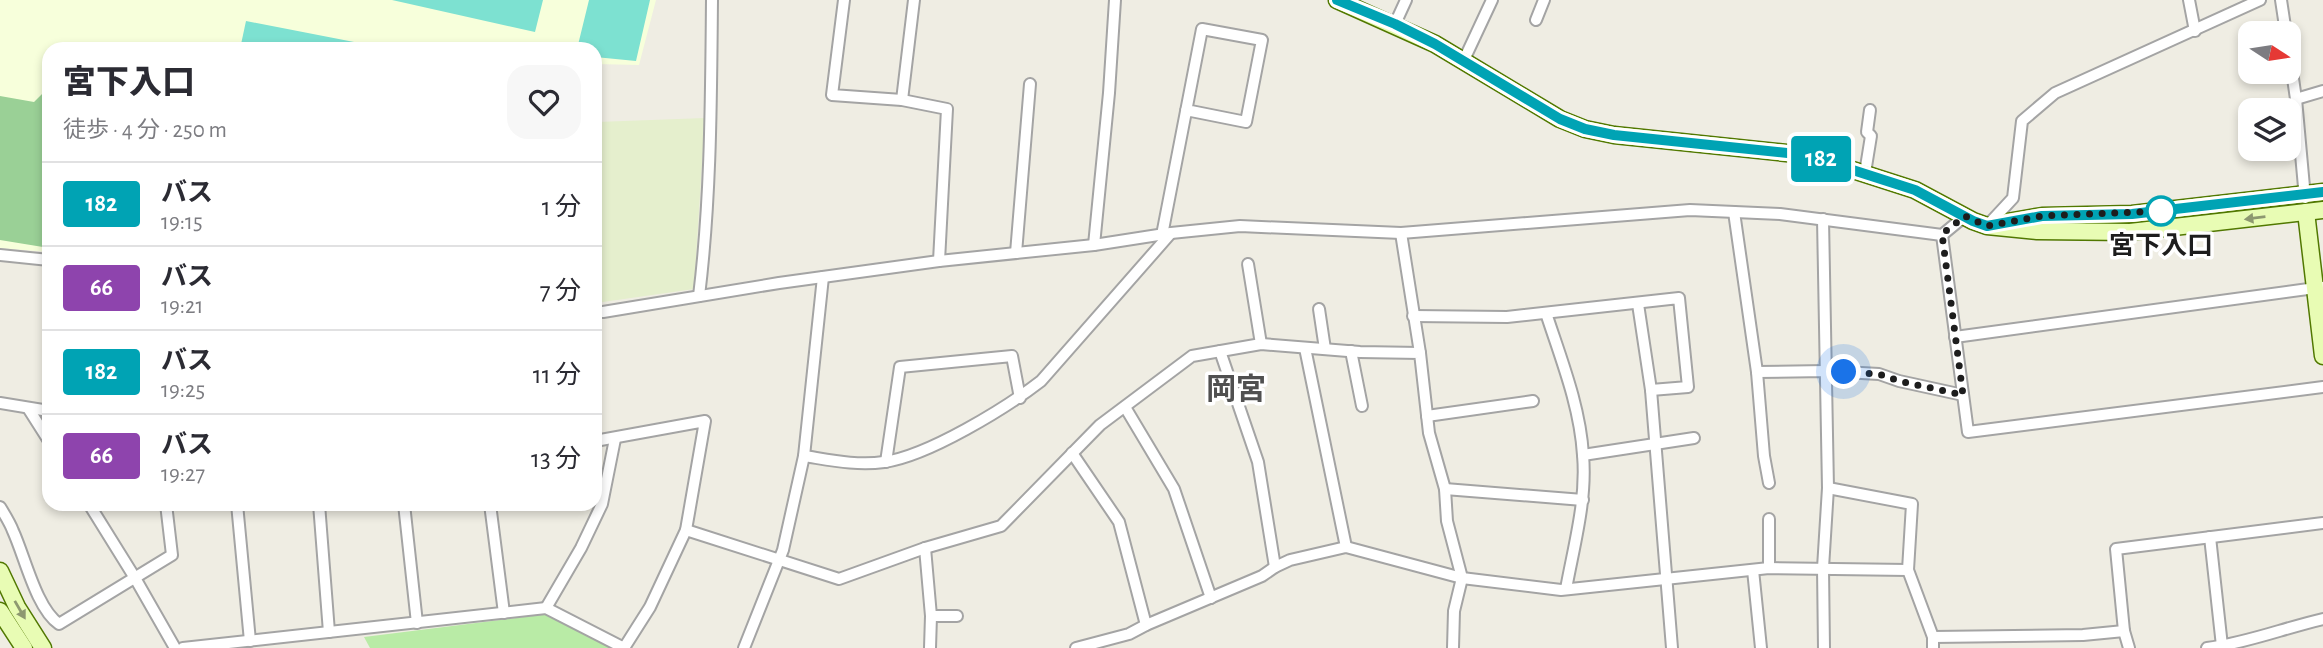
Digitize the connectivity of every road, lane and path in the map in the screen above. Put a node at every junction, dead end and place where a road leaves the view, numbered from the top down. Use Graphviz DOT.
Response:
graph roads {
  1 [pos="712,0"];
  2 [pos="844,0"];
  3 [pos="914,0"];
  4 [pos="1115,0"];
  5 [pos="1337,0"];
  6 [pos="1406,0"];
  7 [pos="1492,0"];
  8 [pos="1544,0"];
  9 [pos="2189,0"];
  10 [pos="2259,0"];
  11 [pos="2281,0"];
  12 [pos="1536,20"];
  13 [pos="2284,21"];
  14 [pos="1395,24"];
  15 [pos="2195,31"];
  16 [pos="1463,62"];
  17 [pos="1030,84"];
  18 [pos="2323,91"];
  19 [pos="2299,98"];
  20 [pos="902,100"];
  21 [pos="1186,110"];
  22 [pos="1870,110"];
  23 [pos="2301,159"];
  24 [pos="1865,173"];
  25 [pos="2323,192"];
  26 [pos="2304,195"];
  27 [pos="2323,210"];
  28 [pos="1734,212"];
  29 [pos="2306,212"];
  30 [pos="1965,216"];
  31 [pos="1823,219"];
  32 [pos="1987,226"];
  33 [pos="1401,233"];
  34 [pos="1167,234"];
  35 [pos="1942,234"];
  36 [pos="1094,245"];
  37 [pos="1016,253"];
  38 [pos="0,255"];
  39 [pos="42,259"];
  40 [pos="939,261"];
  41 [pos="1248,264"];
  42 [pos="823,277"];
  43 [pos="2319,288"];
  44 [pos="699,296"];
  45 [pos="1638,304"];
  46 [pos="1319,309"];
  47 [pos="602,311"];
  48 [pos="1546,313"];
  49 [pos="1413,316"];
  50 [pos="1955,337"];
  51 [pos="1261,344"];
  52 [pos="1305,348"];
  53 [pos="1325,349"];
  54 [pos="1220,351"];
  55 [pos="1351,351"];
  56 [pos="1420,353"];
  57 [pos="2323,356"];
  58 [pos="1826,371"];
  59 [pos="1757,372"];
  60 [pos="2323,387"];
  61 [pos="1651,390"];
  62 [pos="1963,395"];
  63 [pos="1020,398"];
  64 [pos="1534,401"];
  65 [pos="0,403"];
  66 [pos="1362,406"];
  67 [pos="1125,407"];
  68 [pos="28,408"];
  69 [pos="42,410"];
  70 [pos="1427,416"];
  71 [pos="42,431"];
  72 [pos="1694,438"];
  73 [pos="615,439"];
  74 [pos="602,440"];
  75 [pos="1654,443"];
  76 [pos="1072,453"];
  77 [pos="1583,455"];
  78 [pos="804,456"];
  79 [pos="886,462"];
  80 [pos="1769,483"];
  81 [pos="1828,488"];
  82 [pos="1445,489"];
  83 [pos="1583,500"];
  84 [pos="602,504"];
  85 [pos="0,507"];
  86 [pos="93,511"];
  87 [pos="167,511"];
  88 [pos="238,511"];
  89 [pos="320,511"];
  90 [pos="405,511"];
  91 [pos="491,511"];
  92 [pos="599,511"];
  93 [pos="1769,519"];
  94 [pos="2323,523"];
  95 [pos="686,530"];
  96 [pos="2210,537"];
  97 [pos="1346,547"];
  98 [pos="925,548"];
  99 [pos="779,560"];
  100 [pos="1275,567"];
  101 [pos="1769,568"];
  102 [pos="1822,568"];
  103 [pos="1753,570"];
  104 [pos="1908,570"];
  105 [pos="0,571"];
  106 [pos="135,578"];
  107 [pos="1462,578"];
  108 [pos="1667,579"];
  109 [pos="1566,589"];
  110 [pos="1211,598"];
  111 [pos="546,608"];
  112 [pos="0,611"];
  113 [pos="504,613"];
  114 [pos="931,616"];
  115 [pos="957,616"];
  116 [pos="2323,619"];
  117 [pos="417,623"];
  118 [pos="1146,625"];
  119 [pos="2124,631"];
  120 [pos="329,632"];
  121 [pos="250,641"];
  122 [pos="1933,642"];
  123 [pos="2222,646"];
  124 [pos="24,648"];
  125 [pos="43,648"];
  126 [pos="175,648"];
  127 [pos="183,648"];
  128 [pos="624,648"];
  129 [pos="744,648"];
  130 [pos="930,648"];
  131 [pos="1076,648"];
  132 [pos="1453,648"];
  133 [pos="1672,648"];
  134 [pos="1761,648"];
  135 [pos="1824,648"];
  136 [pos="2129,648"];
  137 [pos="2207,648"];
  1 -- 44 [label="street"];
  2 -- 20 [label="street"];
  3 -- 20 [label="street"];
  4 -- 36 [label="street"];
  5 -- 14 [label="main road"];
  6 -- 14 [label="street"];
  7 -- 16 [label="street"];
  8 -- 12 [label="street"];
  9 -- 15 [label="street"];
  10 -- 15 [label="street"];
  11 -- 13 [label="street"];
  14 -- 16 [label="main road"];
  15 -- 32 [label="street"];
  16 -- 24 [label="main road"];
  17 -- 37 [label="street"];
  18 -- 19 [label="street"];
  20 -- 40 [label="street"];
  21 -- 21 [label="street"];
  21 -- 34 [label="street"];
  22 -- 24 [label="street"];
  23 -- 26 [label="street"];
  24 -- 30 [label="main road"];
  25 -- 26 [label="main road"];
  26 -- 29 [label="street"];
  26 -- 32 [label="main road"];
  27 -- 29 [label="main road"];
  28 -- 31 [label="street"];
  28 -- 33 [label="street"];
  28 -- 59 [label="street"];
  29 -- 32 [label="main road, one-way"];
  29 -- 43 [label="main road"];
  30 -- 32 [label="main road"];
  30 -- 35 [label="street"];
  31 -- 35 [label="street"];
  31 -- 58 [label="street"];
  33 -- 34 [label="street"];
  33 -- 49 [label="street"];
  34 -- 36 [label="street"];
  34 -- 63 [label="street"];
  35 -- 50 [label="street"];
  36 -- 37 [label="street"];
  37 -- 40 [label="street"];
  38 -- 39 [label="street"];
  40 -- 42 [label="street"];
  41 -- 51 [label="street"];
  42 -- 44 [label="street"];
  42 -- 78 [label="street"];
  43 -- 50 [label="street"];
  43 -- 57 [label="main road"];
  44 -- 47 [label="street"];
  45 -- 48 [label="street"];
  45 -- 61 [label="street"];
  45 -- 61 [label="street"];
  46 -- 53 [label="street"];
  48 -- 49 [label="street"];
  48 -- 77 [label="street"];
  49 -- 56 [label="street"];
  50 -- 62 [label="street"];
  51 -- 52 [label="street"];
  51 -- 54 [label="street"];
  52 -- 53 [label="street"];
  52 -- 97 [label="street"];
  53 -- 55 [label="street"];
  54 -- 67 [label="street"];
  54 -- 100 [label="street"];
  55 -- 56 [label="street"];
  55 -- 66 [label="street"];
  56 -- 70 [label="street"];
  58 -- 59 [label="street"];
  58 -- 62 [label="street"];
  58 -- 81 [label="street"];
  59 -- 80 [label="street"];
  60 -- 62 [label="street"];
  61 -- 75 [label="street"];
  63 -- 79 [label="street"];
  63 -- 79 [label="street"];
  64 -- 70 [label="street"];
  65 -- 68 [label="street"];
  67 -- 76 [label="street"];
  67 -- 110 [label="street"];
  68 -- 69 [label="street"];
  68 -- 71 [label="street"];
  70 -- 82 [label="street"];
  72 -- 75 [label="street"];
  73 -- 74 [label="street"];
  73 -- 84 [label="street"];
  73 -- 95 [label="street"];
  75 -- 77 [label="street"];
  75 -- 108 [label="street"];
  76 -- 98 [label="street"];
  76 -- 118 [label="street"];
  77 -- 83 [label="street"];
  78 -- 79 [label="street"];
  78 -- 99 [label="street"];
  81 -- 102 [label="street"];
  81 -- 104 [label="street"];
  82 -- 83 [label="street"];
  82 -- 107 [label="street"];
  83 -- 109 [label="street"];
  85 -- 106 [label="street"];
  86 -- 106 [label="street"];
  87 -- 106 [label="street"];
  88 -- 121 [label="street"];
  89 -- 120 [label="street"];
  90 -- 117 [label="street"];
  91 -- 113 [label="street"];
  92 -- 111 [label="street"];
  93 -- 101 [label="street"];
  94 -- 96 [label="street"];
  95 -- 99 [label="street"];
  95 -- 128 [label="street"];
  96 -- 119 [label="street"];
  96 -- 123 [label="street"];
  97 -- 100 [label="street"];
  97 -- 107 [label="street"];
  98 -- 99 [label="street"];
  98 -- 114 [label="street"];
  99 -- 129 [label="street"];
  100 -- 110 [label="street"];
  101 -- 102 [label="street"];
  101 -- 103 [label="street"];
  102 -- 104 [label="street"];
  102 -- 135 [label="street"];
  103 -- 108 [label="street"];
  103 -- 134 [label="street"];
  104 -- 122 [label="street"];
  105 -- 125 [label="main road, one-way"];
  106 -- 126 [label="street"];
  107 -- 109 [label="street"];
  107 -- 132 [label="street"];
  108 -- 109 [label="street"];
  108 -- 133 [label="street"];
  110 -- 118 [label="street"];
  111 -- 113 [label="street"];
  111 -- 128 [label="street"];
  112 -- 124 [label="main road"];
  113 -- 117 [label="street"];
  114 -- 115 [label="street"];
  114 -- 130 [label="street"];
  116 -- 123 [label="street"];
  117 -- 120 [label="street"];
  118 -- 131 [label="street"];
  119 -- 122 [label="street"];
  119 -- 136 [label="street"];
  120 -- 121 [label="street"];
  121 -- 127 [label="street"];
  123 -- 137 [label="street"];
}
